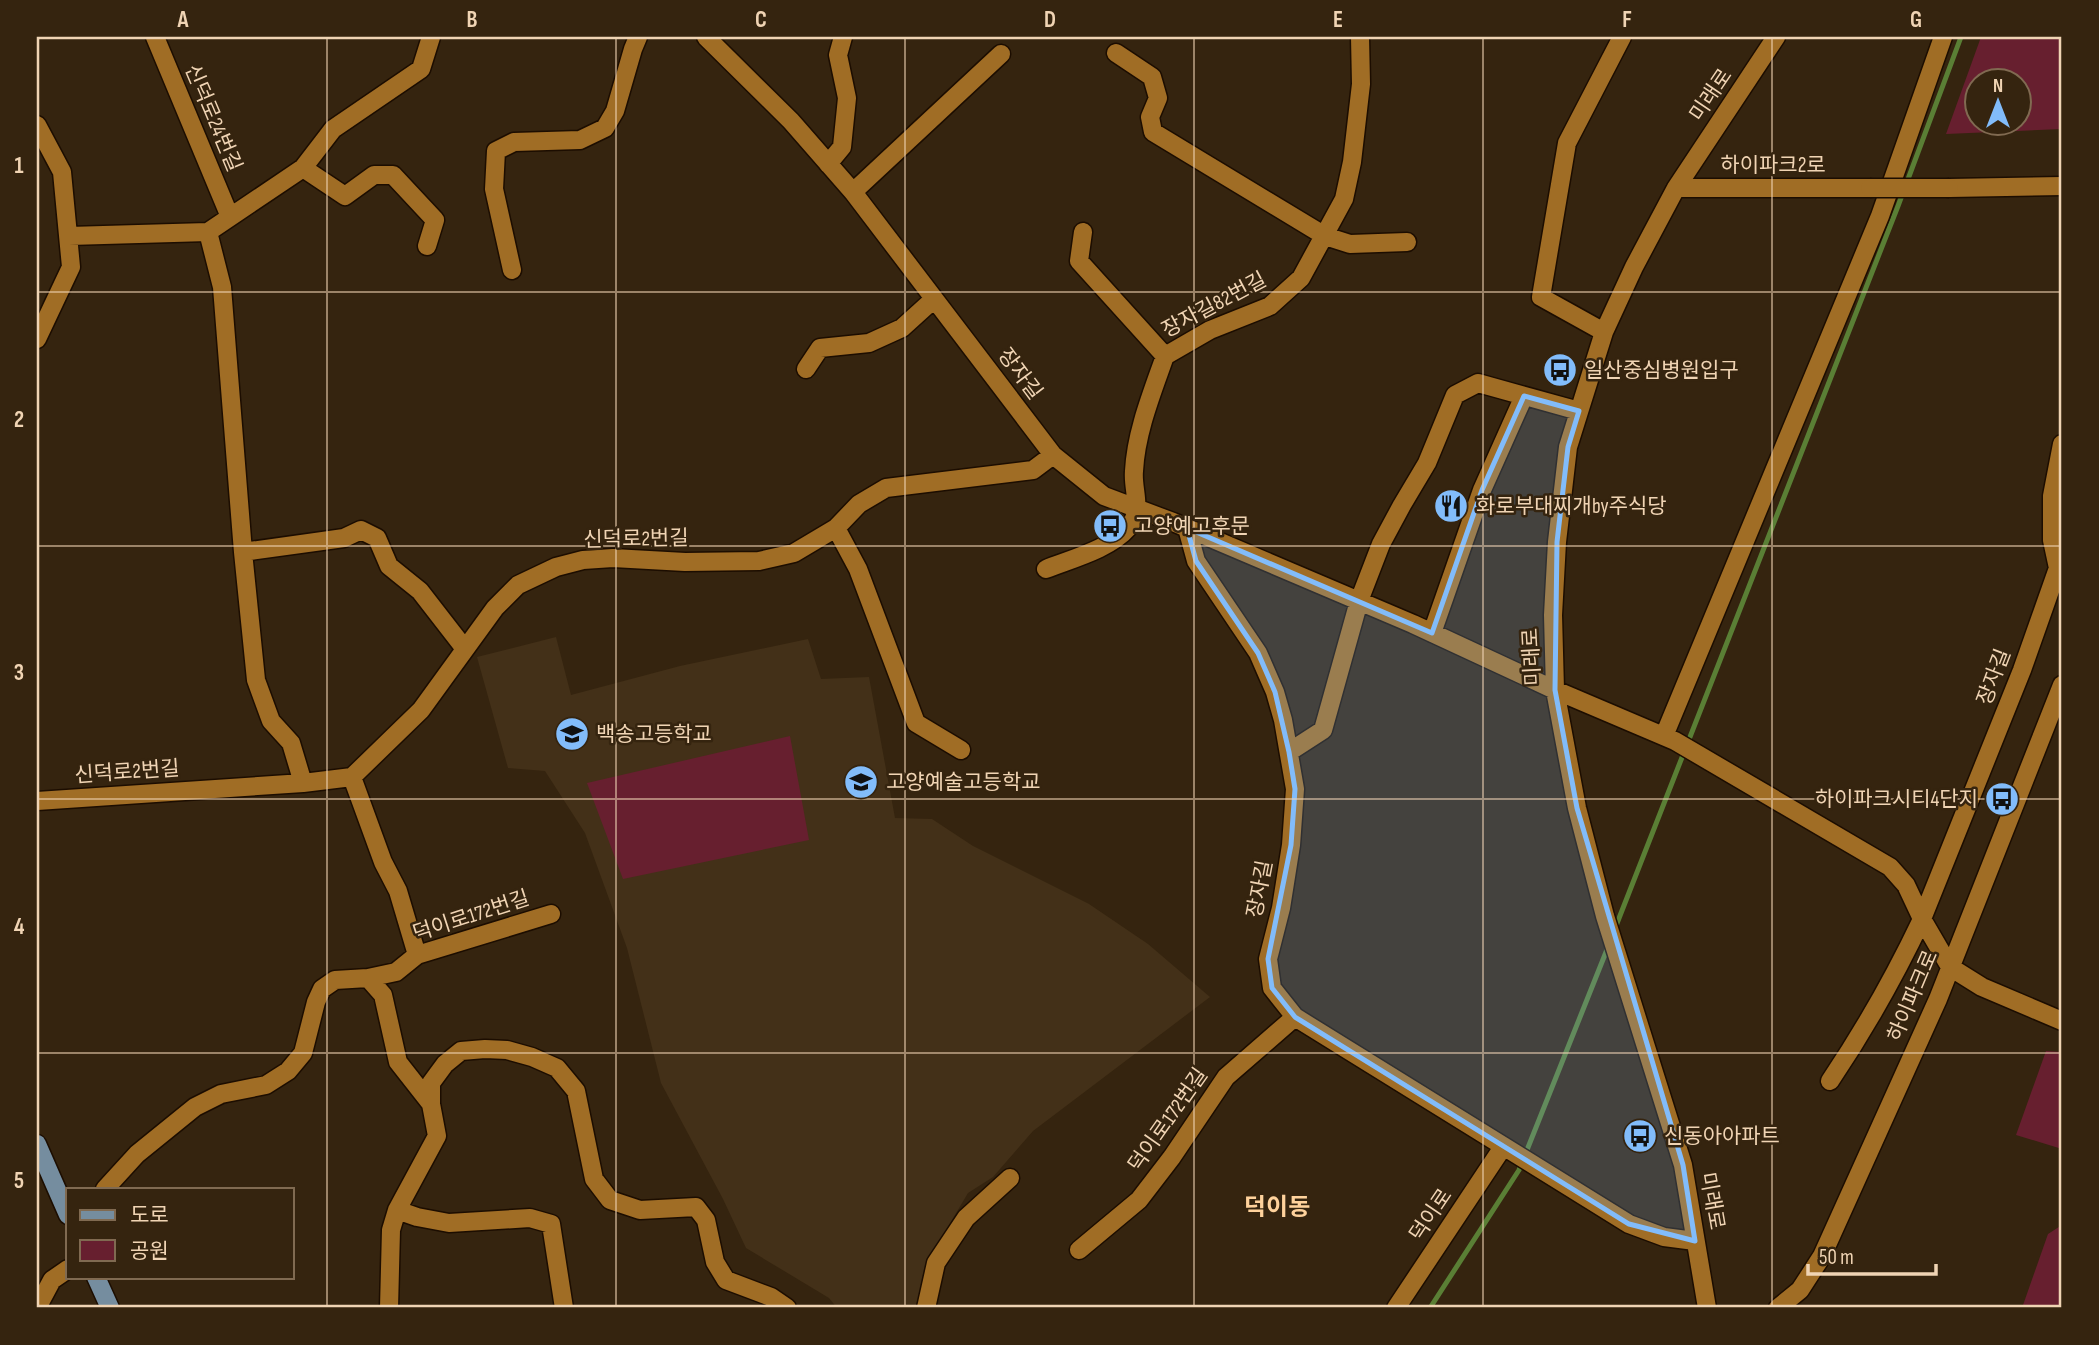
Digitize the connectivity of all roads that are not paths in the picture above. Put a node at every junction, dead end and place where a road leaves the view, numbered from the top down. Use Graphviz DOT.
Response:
graph roads {
  1 [pos="155,37"];
  2 [pos="430,37"];
  3 [pos="638,37"];
  4 [pos="706,37"];
  5 [pos="843,37"];
  6 [pos="1360,37"];
  7 [pos="1622,37"];
  8 [pos="1776,37"];
  9 [pos="1943,37"];
  10 [pos="1001,54"];
  11 [pos="1116,54"];
  12 [pos="37,125"];
  13 [pos="828,164"];
  14 [pos="303,168"];
  15 [pos="2062,186"];
  16 [pos="1676,188"];
  17 [pos="853,192"];
  18 [pos="230,217"];
  19 [pos="208,232"];
  20 [pos="1083,232"];
  21 [pos="69,236"];
  22 [pos="1325,236"];
  23 [pos="1407,242"];
  24 [pos="427,246"];
  25 [pos="512,270"];
  26 [pos="934,299"];
  27 [pos="1604,332"];
  28 [pos="37,339"];
  29 [pos="1165,356"];
  30 [pos="806,369"];
  31 [pos="1524,396"];
  32 [pos="1578,411"];
  33 [pos="2062,444"];
  34 [pos="1053,454"];
  35 [pos="1138,507"];
  36 [pos="836,528"];
  37 [pos="1187,528"];
  38 [pos="243,552"];
  39 [pos="1046,569"];
  40 [pos="1359,601"];
  41 [pos="1432,633"];
  42 [pos="465,649"];
  43 [pos="2062,685"];
  44 [pos="1555,690"];
  45 [pos="1670,738"];
  46 [pos="961,750"];
  47 [pos="1289,752"];
  48 [pos="352,777"];
  49 [pos="303,783"];
  50 [pos="37,801"];
  51 [pos="551,914"];
  52 [pos="1922,919"];
  53 [pos="417,955"];
  54 [pos="1950,967"];
  55 [pos="368,978"];
  56 [pos="1295,1017"];
  57 [pos="2062,1021"];
  58 [pos="1830,1081"];
  59 [pos="431,1104"];
  60 [pos="37,1144"];
  61 [pos="1509,1149"];
  62 [pos="1010,1178"];
  63 [pos="105,1188"];
  64 [pos="66,1210"];
  65 [pos="397,1210"];
  66 [pos="1695,1241"];
  67 [pos="1079,1250"];
  68 [pos="66,1270"];
  69 [pos="96,1278"];
  70 [pos="37,1308"];
  71 [pos="110,1308"];
  72 [pos="389,1308"];
  73 [pos="564,1308"];
  74 [pos="787,1308"];
  75 [pos="926,1308"];
  76 [pos="1396,1308"];
  77 [pos="1707,1308"];
  78 [pos="1778,1308"];
  1 -- 18 [label="street, 신덕로24번길"];
  2 -- 14 [label="street"];
  3 -- 25 [label="street"];
  4 -- 13 [label="street, 장자길"];
  5 -- 13 [label="street"];
  6 -- 22 [label="street, 장자길82번길"];
  7 -- 27 [label="street"];
  8 -- 16 [label="street, 미래로"];
  9 -- 45 [label="street"];
  10 -- 17 [label="street"];
  11 -- 22 [label="street"];
  12 -- 21 [label="street"];
  13 -- 17 [label="street, 장자길"];
  14 -- 18 [label="street"];
  14 -- 24 [label="street"];
  15 -- 16 [label="street, 하이파크2로, bridge"];
  16 -- 27 [label="street, 미래로"];
  17 -- 26 [label="street, 장자길"];
  18 -- 19 [label="street"];
  19 -- 21 [label="street"];
  19 -- 38 [label="street"];
  20 -- 29 [label="street"];
  21 -- 28 [label="street"];
  22 -- 23 [label="street"];
  22 -- 29 [label="street, 장자길82번길"];
  26 -- 30 [label="street"];
  26 -- 34 [label="street, 장자길"];
  27 -- 32 [label="street, 미래로"];
  29 -- 35 [label="street, 장자길82번길"];
  31 -- 32 [label="street"];
  31 -- 40 [label="street"];
  31 -- 41 [label="street"];
  32 -- 44 [label="street, 미래로"];
  33 -- 52 [label="street, 장자길"];
  34 -- 35 [label="street, 장자길"];
  34 -- 36 [label="street, 신덕로2번길"];
  35 -- 37 [label="street, 장자길"];
  35 -- 39 [label="street"];
  36 -- 42 [label="street, 신덕로2번길"];
  36 -- 46 [label="street"];
  37 -- 40 [label="street, 장자길"];
  37 -- 47 [label="street, 장자길"];
  38 -- 42 [label="street"];
  38 -- 49 [label="street"];
  40 -- 41 [label="street, 장자길"];
  40 -- 47 [label="street"];
  41 -- 44 [label="street, 장자길"];
  42 -- 48 [label="street, 신덕로2번길"];
  43 -- 54 [label="street, 하이파크로"];
  44 -- 45 [label="street, 장자길"];
  44 -- 66 [label="street, 미래로"];
  45 -- 52 [label="street, 장자길"];
  47 -- 56 [label="street, 장자길"];
  48 -- 49 [label="street, 신덕로2번길"];
  48 -- 53 [label="street"];
  49 -- 50 [label="street, 신덕로2번길"];
  51 -- 53 [label="street, 덕이로172번길"];
  52 -- 54 [label="street"];
  52 -- 58 [label="street, 장자길"];
  53 -- 55 [label="street, 덕이로172번길"];
  54 -- 57 [label="street"];
  54 -- 78 [label="street, 하이파크로"];
  55 -- 59 [label="street"];
  55 -- 63 [label="street, 덕이로172번길"];
  56 -- 61 [label="street, 장자길"];
  56 -- 67 [label="street, 덕이로172번길"];
  59 -- 65 [label="street"];
  59 -- 74 [label="street"];
  60 -- 64 [label="main road"];
  61 -- 66 [label="street, 장자길"];
  61 -- 76 [label="street, 덕이로"];
  62 -- 75 [label="street"];
  65 -- 72 [label="street"];
  65 -- 73 [label="street"];
  66 -- 77 [label="street, 미래로"];
  68 -- 70 [label="street"];
  69 -- 71 [label="main road"];
}
